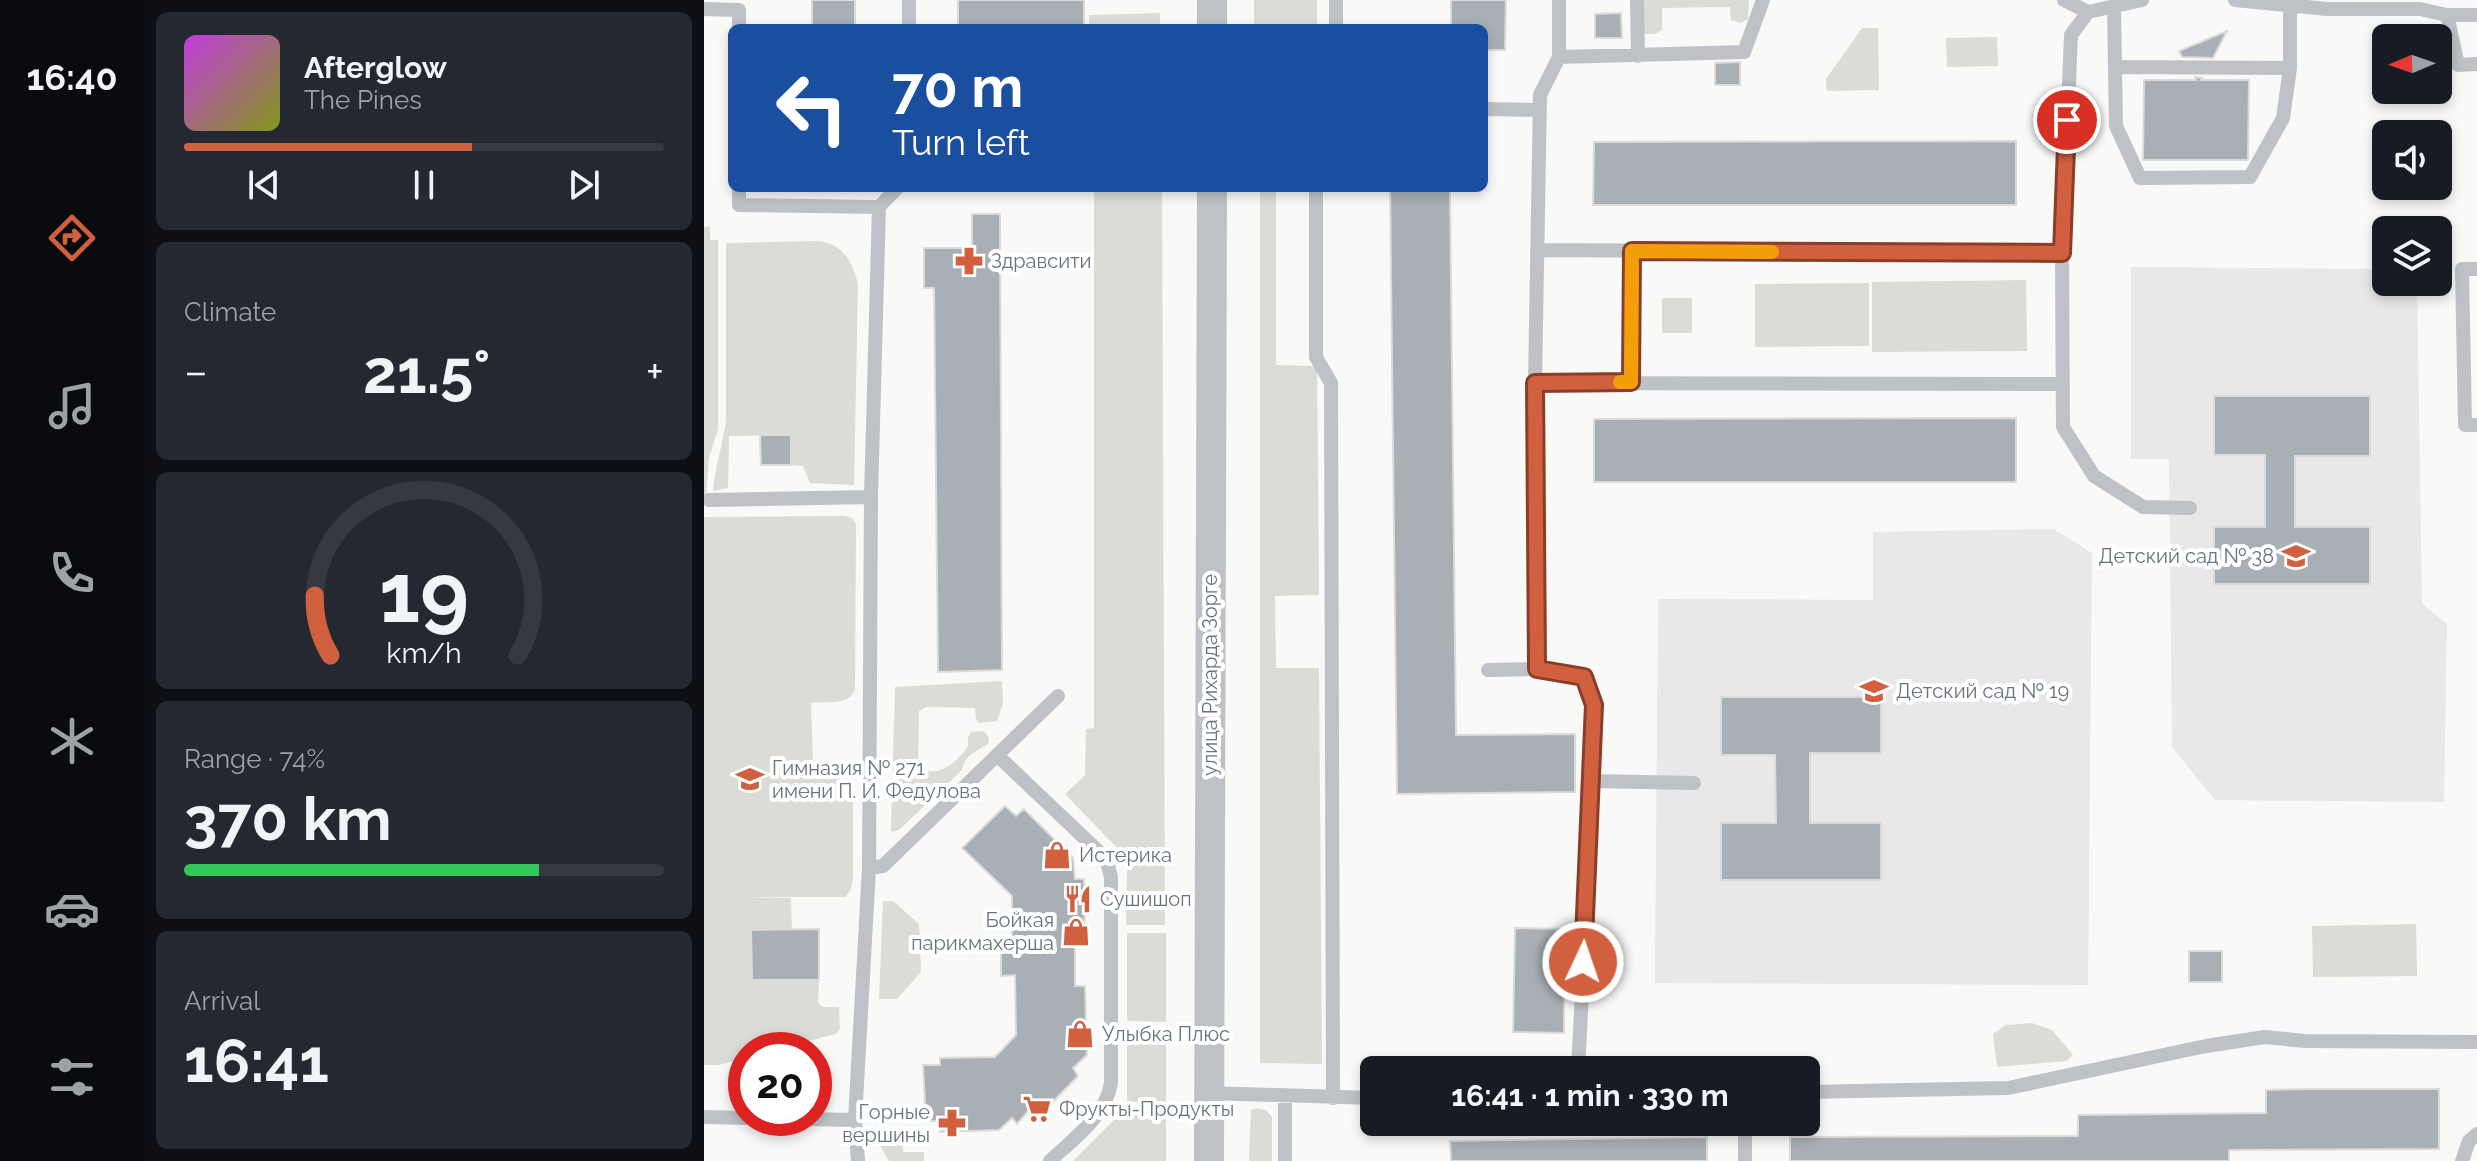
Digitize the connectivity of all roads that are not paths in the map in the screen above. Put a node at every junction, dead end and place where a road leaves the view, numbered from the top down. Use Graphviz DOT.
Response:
graph roads {
  1 [pos="909,0"];
  2 [pos="1212,0"];
  3 [pos="1336,0"];
  4 [pos="1559,0"];
  5 [pos="1637,0"];
  6 [pos="1763,0"];
  7 [pos="2064,0"];
  8 [pos="2142,0"];
  9 [pos="2235,0"];
  10 [pos="2290,4"];
  11 [pos="2114,7"];
  12 [pos="704,9"];
  13 [pos="2088,12"];
  14 [pos="2447,15"];
  15 [pos="2477,15"];
  16 [pos="739,24"];
  17 [pos="909,24"];
  18 [pos="1212,24"];
  19 [pos="1336,24"];
  20 [pos="1638,56"];
  21 [pos="1559,57"];
  22 [pos="2477,64"];
  23 [pos="2115,67"];
  24 [pos="2290,68"];
  25 [pos="1488,109"];
  26 [pos="1539,110"];
  27 [pos="739,192"];
  28 [pos="893,192"];
  29 [pos="1212,192"];
  30 [pos="1316,192"];
  31 [pos="879,207"];
  32 [pos="1537,250"];
  33 [pos="1632,251"];
  34 [pos="2062,253"];
  35 [pos="2477,269"];
  36 [pos="1631,382"];
  37 [pos="1535,383"];
  38 [pos="2063,384"];
  39 [pos="2477,425"];
  40 [pos="871,497"];
  41 [pos="709,500"];
  42 [pos="2190,508"];
  43 [pos="1537,669"];
  44 [pos="1488,670"];
  45 [pos="1058,696"];
  46 [pos="998,756"];
  47 [pos="1593,781"];
  48 [pos="1694,783"];
  49 [pos="869,868"];
  50 [pos="2477,1042"];
  51 [pos="1579,1056"];
  52 [pos="1820,1092"];
  53 [pos="1209,1093"];
  54 [pos="1285,1095"];
  55 [pos="1333,1098"];
  56 [pos="1360,1098"];
  57 [pos="704,1117"];
  58 [pos="728,1118"];
  59 [pos="832,1120"];
  60 [pos="855,1120"];
  61 [pos="2477,1134"];
  62 [pos="1745,1136"];
  63 [pos="858,1161"];
  64 [pos="1050,1161"];
  65 [pos="1209,1161"];
  66 [pos="1285,1161"];
  67 [pos="1745,1161"];
  68 [pos="2462,1161"];
  1 -- 17 [label="lane"];
  2 -- 18 [label="street"];
  3 -- 19 [label="lane"];
  4 -- 21 [label="lane"];
  5 -- 20 [label="lane"];
  6 -- 20 [label="lane"];
  7 -- 13 [label="lane"];
  8 -- 11 [label="lane"];
  9 -- 10 [label="lane"];
  10 -- 14 [label="lane"];
  10 -- 24 [label="lane"];
  11 -- 13 [label="lane"];
  11 -- 23 [label="lane"];
  12 -- 16 [label="lane"];
  13 -- 34 [label="lane"];
  14 -- 15 [label="lane"];
  14 -- 22 [label="lane"];
  20 -- 21 [label="lane"];
  21 -- 26 [label="lane"];
  23 -- 24 [label="lane"];
  23 -- 24 [label="lane"];
  25 -- 26 [label="lane"];
  26 -- 32 [label="lane"];
  27 -- 31 [label="lane"];
  28 -- 31 [label="lane"];
  29 -- 53 [label="street, улица Рихарда Зорге"];
  30 -- 55 [label="lane"];
  31 -- 40 [label="lane"];
  32 -- 33 [label="lane"];
  32 -- 37 [label="lane"];
  33 -- 34 [label="lane"];
  33 -- 36 [label="lane"];
  34 -- 38 [label="lane"];
  35 -- 39 [label="lane"];
  36 -- 37 [label="lane"];
  36 -- 38 [label="lane"];
  37 -- 43 [label="lane"];
  38 -- 42 [label="lane"];
  40 -- 41 [label="lane"];
  40 -- 49 [label="lane"];
  43 -- 44 [label="lane"];
  43 -- 47 [label="lane"];
  45 -- 46 [label="lane"];
  46 -- 49 [label="lane"];
  46 -- 64 [label="lane"];
  47 -- 48 [label="lane"];
  47 -- 51 [label="lane"];
  49 -- 60 [label="lane"];
  50 -- 52 [label="lane"];
  53 -- 54 [label="lane"];
  53 -- 65 [label="street, улица Рихарда Зорге"];
  54 -- 55 [label="lane"];
  54 -- 66 [label="lane"];
  55 -- 56 [label="lane"];
  57 -- 58 [label="lane"];
  59 -- 60 [label="lane"];
  60 -- 63 [label="lane"];
  61 -- 68 [label="lane"];
  62 -- 67 [label="lane"];
}
